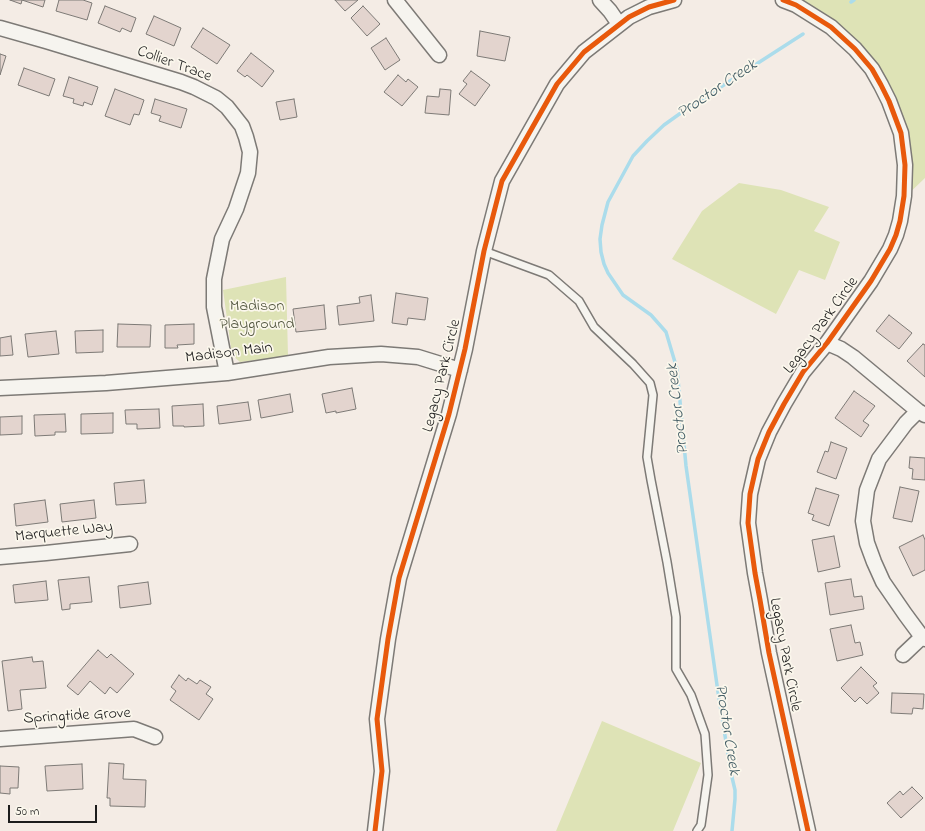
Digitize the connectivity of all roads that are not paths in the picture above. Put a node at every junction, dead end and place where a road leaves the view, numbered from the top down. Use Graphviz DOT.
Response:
graph roads {
  1 [pos="395,0"];
  2 [pos="600,0"];
  3 [pos="674,0"];
  4 [pos="784,0"];
  5 [pos="619,24"];
  6 [pos="0,28"];
  7 [pos="439,55"];
  8 [pos="484,251"];
  9 [pos="827,343"];
  10 [pos="460,370"];
  11 [pos="227,373"];
  12 [pos="0,388"];
  13 [pos="921,413"];
  14 [pos="130,544"];
  15 [pos="0,557"];
  16 [pos="923,638"];
  17 [pos="903,655"];
  18 [pos="155,737"];
  19 [pos="0,739"];
  20 [pos="375,831"];
  21 [pos="697,831"];
  22 [pos="808,831"];
  1 -- 7 [label="street"];
  2 -- 5 [label="street"];
  3 -- 5 [label="street, Legacy Park Circle"];
  4 -- 9 [label="street, Legacy Park Circle"];
  5 -- 8 [label="street, Legacy Park Circle"];
  6 -- 11 [label="street, Collier Trace"];
  8 -- 10 [label="street, Legacy Park Circle"];
  8 -- 21 [label="lane"];
  9 -- 13 [label="street"];
  9 -- 22 [label="street, Legacy Park Circle"];
  10 -- 11 [label="street, Madison Main"];
  10 -- 20 [label="street, Legacy Park Circle"];
  11 -- 12 [label="street, Madison Main"];
  13 -- 16 [label="street"];
  14 -- 15 [label="street, Marquette Way"];
  16 -- 17 [label="street"];
  18 -- 19 [label="street, Springtide Grove"];
}
